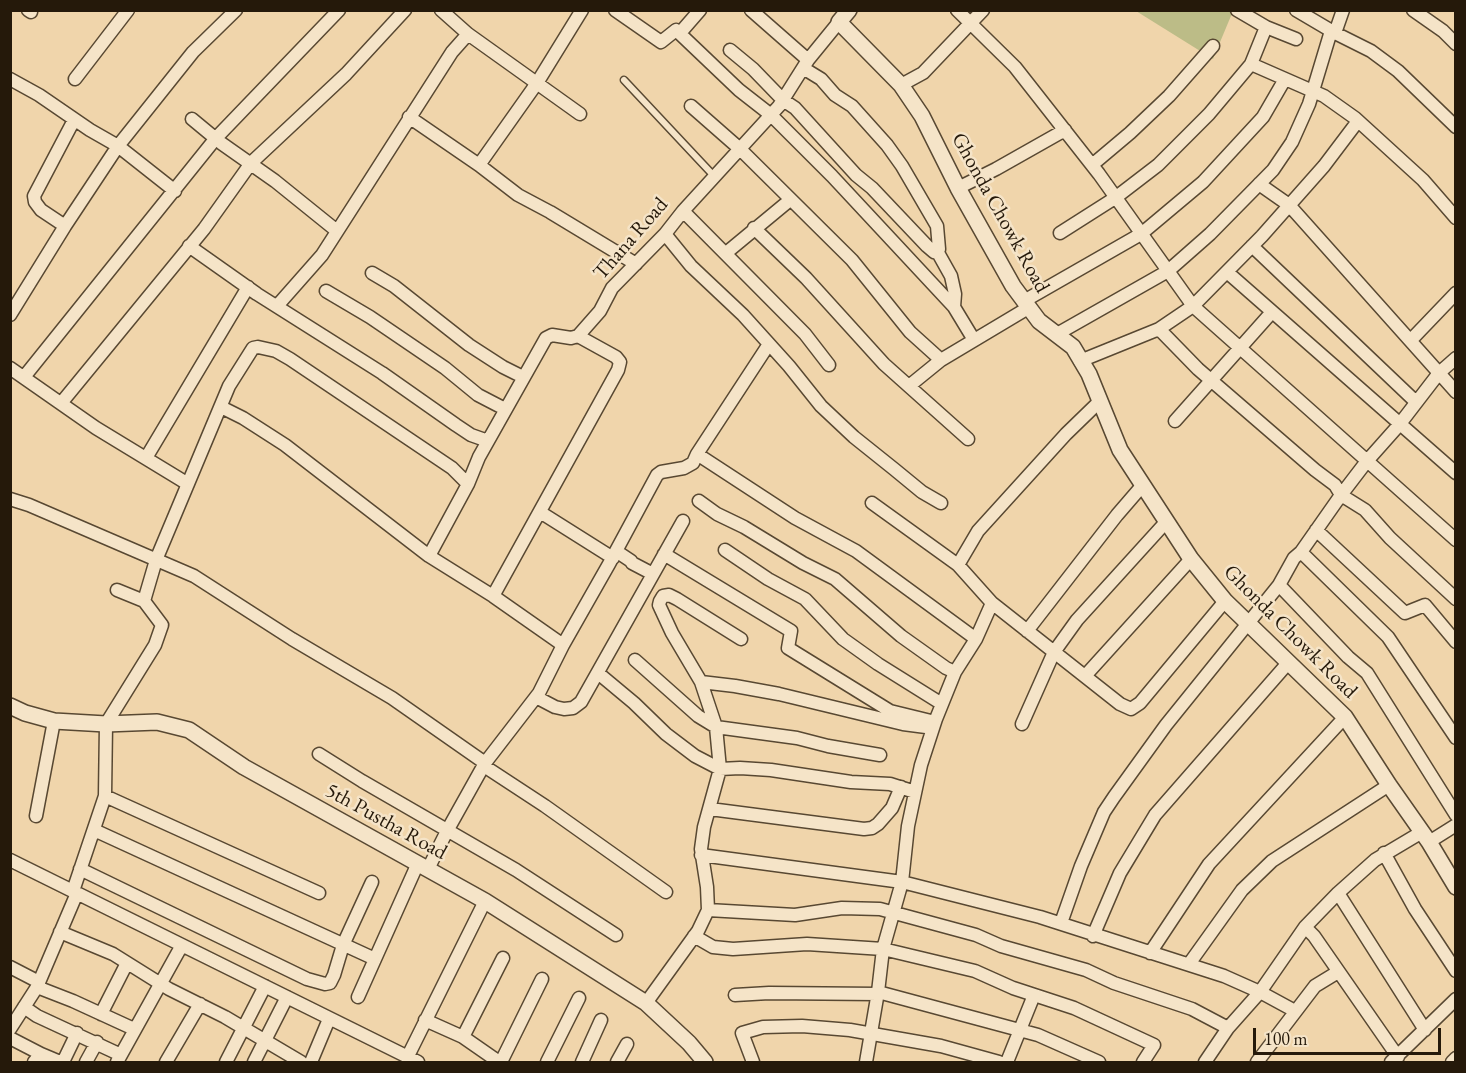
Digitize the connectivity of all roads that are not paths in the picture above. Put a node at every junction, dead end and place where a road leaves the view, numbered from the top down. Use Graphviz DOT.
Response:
graph roads {
  1 [pos="128,10"];
  2 [pos="236,10"];
  3 [pos="339,10"];
  4 [pos="405,10"];
  5 [pos="441,10"];
  6 [pos="582,10"];
  7 [pos="700,10"];
  8 [pos="751,10"];
  9 [pos="957,10"];
  10 [pos="983,10"];
  11 [pos="1237,10"];
  12 [pos="1296,10"];
  13 [pos="1343,10"];
  14 [pos="1413,10"];
  15 [pos="624,13"];
  16 [pos="844,16"];
  17 [pos="971,24"];
  18 [pos="1266,27"];
  19 [pos="1333,32"];
  20 [pos="680,33"];
  21 [pos="468,34"];
  22 [pos="1296,39"];
  23 [pos="1455,44"];
  24 [pos="1213,46"];
  25 [pos="730,50"];
  26 [pos="806,64"];
  27 [pos="1251,64"];
  28 [pos="10,79"];
  29 [pos="75,79"];
  30 [pos="1285,79"];
  31 [pos="624,80"];
  32 [pos="537,83"];
  33 [pos="901,85"];
  34 [pos="1312,91"];
  35 [pos="783,100"];
  36 [pos="691,106"];
  37 [pos="580,114"];
  38 [pos="771,115"];
  39 [pos="409,117"];
  40 [pos="192,119"];
  41 [pos="74,120"];
  42 [pos="1358,121"];
  43 [pos="1455,127"];
  44 [pos="1065,130"];
  45 [pos="216,138"];
  46 [pos="118,146"];
  47 [pos="740,149"];
  48 [pos="251,163"];
  49 [pos="479,165"];
  50 [pos="1092,165"];
  51 [pos="715,177"];
  52 [pos="1259,184"];
  53 [pos="958,188"];
  54 [pos="175,190"];
  55 [pos="1115,198"];
  56 [pos="790,200"];
  57 [pos="1289,205"];
  58 [pos="683,211"];
  59 [pos="1455,218"];
  60 [pos="65,226"];
  61 [pos="754,228"];
  62 [pos="337,231"];
  63 [pos="1060,233"];
  64 [pos="665,234"];
  65 [pos="1141,234"];
  66 [pos="189,246"];
  67 [pos="1252,246"];
  68 [pos="937,251"];
  69 [pos="726,254"];
  70 [pos="636,264"];
  71 [pos="1168,271"];
  72 [pos="1227,272"];
  73 [pos="372,273"];
  74 [pos="248,287"];
  75 [pos="326,291"];
  76 [pos="1455,293"];
  77 [pos="1026,304"];
  78 [pos="277,306"];
  79 [pos="1193,306"];
  80 [pos="954,307"];
  81 [pos="1272,312"];
  82 [pos="10,315"];
  83 [pos="1160,329"];
  84 [pos="1057,334"];
  85 [pos="578,336"];
  86 [pos="974,340"];
  87 [pos="1411,340"];
  88 [pos="769,344"];
  89 [pos="1240,349"];
  90 [pos="1455,358"];
  91 [pos="941,360"];
  92 [pos="1080,361"];
  93 [pos="829,365"];
  94 [pos="10,368"];
  95 [pos="1439,373"];
  96 [pos="24,377"];
  97 [pos="523,377"];
  98 [pos="1213,381"];
  99 [pos="909,386"];
  100 [pos="1455,392"];
  101 [pos="1100,400"];
  102 [pos="62,402"];
  103 [pos="1416,402"];
  104 [pos="220,407"];
  105 [pos="506,409"];
  106 [pos="1175,421"];
  107 [pos="1398,425"];
  108 [pos="968,439"];
  109 [pos="488,441"];
  110 [pos="697,454"];
  111 [pos="146,458"];
  112 [pos="1367,461"];
  113 [pos="1455,473"];
  114 [pos="188,484"];
  115 [pos="468,484"];
  116 [pos="1142,486"];
  117 [pos="1341,495"];
  118 [pos="10,499"];
  119 [pos="699,501"];
  120 [pos="872,503"];
  121 [pos="941,503"];
  122 [pos="540,512"];
  123 [pos="684,521"];
  124 [pos="1166,522"];
  125 [pos="1316,530"];
  126 [pos="1455,540"];
  127 [pos="725,550"];
  128 [pos="1301,552"];
  129 [pos="614,554"];
  130 [pos="664,554"];
  131 [pos="429,556"];
  132 [pos="1191,559"];
  133 [pos="156,560"];
  134 [pos="958,566"];
  135 [pos="653,574"];
  136 [pos="1279,585"];
  137 [pos="117,590"];
  138 [pos="493,596"];
  139 [pos="1455,599"];
  140 [pos="144,601"];
  141 [pos="1225,601"];
  142 [pos="992,603"];
  143 [pos="1247,623"];
  144 [pos="1027,631"];
  145 [pos="741,639"];
  146 [pos="976,639"];
  147 [pos="1455,640"];
  148 [pos="563,645"];
  149 [pos="1054,652"];
  150 [pos="635,660"];
  151 [pos="1287,663"];
  152 [pos="955,672"];
  153 [pos="598,673"];
  154 [pos="1085,676"];
  155 [pos="701,682"];
  156 [pos="536,697"];
  157 [pos="942,704"];
  158 [pos="10,706"];
  159 [pos="1345,717"];
  160 [pos="54,721"];
  161 [pos="106,723"];
  162 [pos="1022,724"];
  163 [pos="934,725"];
  164 [pos="716,727"];
  165 [pos="1455,738"];
  166 [pos="319,754"];
  167 [pos="880,755"];
  168 [pos="484,764"];
  169 [pos="720,769"];
  170 [pos="1389,785"];
  171 [pos="901,787"];
  172 [pos="915,792"];
  173 [pos="105,796"];
  174 [pos="710,809"];
  175 [pos="1455,815"];
  176 [pos="36,816"];
  177 [pos="1455,825"];
  178 [pos="94,830"];
  179 [pos="447,831"];
  180 [pos="1425,837"];
  181 [pos="1384,853"];
  182 [pos="701,855"];
  183 [pos="10,860"];
  184 [pos="423,866"];
  185 [pos="80,869"];
  186 [pos="372,882"];
  187 [pos="902,882"];
  188 [pos="1455,887"];
  189 [pos="75,892"];
  190 [pos="666,892"];
  191 [pos="319,893"];
  192 [pos="1338,893"];
  193 [pos="485,901"];
  194 [pos="708,910"];
  195 [pos="893,912"];
  196 [pos="1061,923"];
  197 [pos="1305,927"];
  198 [pos="60,932"];
  199 [pos="616,935"];
  200 [pos="694,936"];
  201 [pos="1093,936"];
  202 [pos="182,945"];
  203 [pos="343,945"];
  204 [pos="883,949"];
  205 [pos="1150,953"];
  206 [pos="502,958"];
  207 [pos="375,959"];
  208 [pos="127,963"];
  209 [pos="1189,964"];
  210 [pos="10,967"];
  211 [pos="1455,971"];
  212 [pos="1338,972"];
  213 [pos="542,979"];
  214 [pos="160,984"];
  215 [pos="38,985"];
  216 [pos="265,986"];
  217 [pos="1260,992"];
  218 [pos="878,993"];
  219 [pos="735,995"];
  220 [pos="1034,995"];
  221 [pos="358,997"];
  222 [pos="287,998"];
  223 [pos="579,998"];
  224 [pos="1455,999"];
  225 [pos="646,1003"];
  226 [pos="200,1004"];
  227 [pos="24,1007"];
  228 [pos="1295,1011"];
  229 [pos="101,1014"];
  230 [pos="329,1019"];
  231 [pos="425,1020"];
  232 [pos="602,1020"];
  233 [pos="243,1028"];
  234 [pos="1228,1028"];
  235 [pos="10,1029"];
  236 [pos="134,1029"];
  237 [pos="1020,1030"];
  238 [pos="1425,1030"];
  239 [pos="77,1033"];
  240 [pos="871,1034"];
  241 [pos="463,1037"];
  242 [pos="10,1038"];
  243 [pos="265,1040"];
  244 [pos="96,1042"];
  245 [pos="627,1044"];
  246 [pos="38,1058"];
  247 [pos="969,1058"];
  248 [pos="1455,1058"];
  249 [pos="119,1059"];
  250 [pos="412,1060"];
  251 [pos="1394,1060"];
  252 [pos="702,1061"];
  253 [pos="1208,1061"];
  254 [pos="61,1062"];
  255 [pos="86,1062"];
  256 [pos="166,1062"];
  257 [pos="226,1062"];
  258 [pos="254,1062"];
  259 [pos="301,1062"];
  260 [pos="311,1062"];
  261 [pos="500,1062"];
  262 [pos="547,1062"];
  263 [pos="582,1062"];
  264 [pos="617,1062"];
  265 [pos="753,1062"];
  266 [pos="866,1062"];
  267 [pos="999,1062"];
  268 [pos="1007,1062"];
  269 [pos="1099,1062"];
  270 [pos="1143,1062"];
  271 [pos="1257,1062"];
  272 [pos="1452,1062"];
  1 -- 29 [label="street"];
  2 -- 46 [label="street"];
  3 -- 45 [label="street"];
  4 -- 48 [label="street"];
  5 -- 21 [label="street"];
  6 -- 32 [label="street"];
  7 -- 20 [label="street"];
  8 -- 26 [label="street"];
  9 -- 17 [label="street"];
  10 -- 17 [label="street"];
  11 -- 18 [label="street"];
  12 -- 19 [label="street"];
  13 -- 19 [label="street"];
  14 -- 23 [label="street"];
  15 -- 20 [label="street"];
  16 -- 26 [label="street, Thana Road"];
  16 -- 33 [label="street, Ghonda Chowk Road"];
  17 -- 33 [label="street"];
  17 -- 44 [label="street"];
  18 -- 22 [label="street"];
  18 -- 27 [label="street"];
  19 -- 34 [label="street"];
  19 -- 43 [label="street"];
  20 -- 38 [label="street"];
  21 -- 32 [label="street"];
  21 -- 39 [label="street"];
  24 -- 50 [label="street"];
  25 -- 35 [label="street"];
  26 -- 35 [label="street, Thana Road"];
  26 -- 68 [label="street"];
  27 -- 30 [label="street"];
  27 -- 55 [label="street"];
  28 -- 41 [label="street"];
  30 -- 34 [label="street"];
  30 -- 65 [label="street"];
  31 -- 51 [label="lane"];
  32 -- 37 [label="street"];
  32 -- 49 [label="street"];
  33 -- 53 [label="street, Ghonda Chowk Road"];
  34 -- 42 [label="street"];
  34 -- 52 [label="street"];
  35 -- 38 [label="street, Thana Road"];
  35 -- 68 [label="street"];
  36 -- 47 [label="street"];
  38 -- 47 [label="street, Thana Road"];
  38 -- 80 [label="street"];
  39 -- 49 [label="street"];
  39 -- 62 [label="street"];
  40 -- 45 [label="street"];
  41 -- 46 [label="street"];
  41 -- 60 [label="street"];
  42 -- 57 [label="street"];
  42 -- 59 [label="street"];
  44 -- 50 [label="street"];
  44 -- 53 [label="street"];
  45 -- 48 [label="street"];
  45 -- 54 [label="street"];
  46 -- 54 [label="street"];
  46 -- 60 [label="street"];
  47 -- 51 [label="street, Thana Road"];
  47 -- 56 [label="street"];
  48 -- 62 [label="street"];
  48 -- 66 [label="street"];
  49 -- 70 [label="street"];
  50 -- 55 [label="street"];
  51 -- 58 [label="street, Thana Road"];
  52 -- 57 [label="street"];
  52 -- 71 [label="street"];
  53 -- 77 [label="street, Ghonda Chowk Road"];
  54 -- 96 [label="street"];
  55 -- 63 [label="street"];
  55 -- 65 [label="street"];
  56 -- 61 [label="street"];
  56 -- 91 [label="street"];
  57 -- 67 [label="street"];
  57 -- 87 [label="street"];
  58 -- 64 [label="street, Thana Road"];
  58 -- 69 [label="street"];
  60 -- 82 [label="street"];
  61 -- 69 [label="street"];
  61 -- 99 [label="street"];
  62 -- 78 [label="street"];
  64 -- 70 [label="street, Thana Road"];
  64 -- 88 [label="street"];
  65 -- 71 [label="street"];
  65 -- 77 [label="street"];
  66 -- 74 [label="street"];
  66 -- 102 [label="street"];
  67 -- 72 [label="street"];
  67 -- 103 [label="street"];
  68 -- 80 [label="street"];
  69 -- 93 [label="street"];
  70 -- 85 [label="street, Thana Road"];
  71 -- 79 [label="street"];
  71 -- 84 [label="street"];
  72 -- 79 [label="street"];
  72 -- 81 [label="street"];
  73 -- 97 [label="street"];
  74 -- 78 [label="street"];
  74 -- 111 [label="street"];
  75 -- 105 [label="street"];
  76 -- 87 [label="street"];
  77 -- 84 [label="street, Ghonda Chowk Road"];
  77 -- 86 [label="street"];
  78 -- 109 [label="street"];
  79 -- 83 [label="street"];
  79 -- 89 [label="street"];
  80 -- 86 [label="street"];
  81 -- 89 [label="street"];
  81 -- 107 [label="street"];
  83 -- 92 [label="street"];
  83 -- 98 [label="street"];
  84 -- 92 [label="street, Ghonda Chowk Road"];
  85 -- 97 [label="street"];
  85 -- 122 [label="street"];
  86 -- 91 [label="street"];
  87 -- 95 [label="street"];
  88 -- 110 [label="street"];
  88 -- 121 [label="street"];
  89 -- 98 [label="street"];
  89 -- 112 [label="street"];
  90 -- 95 [label="street"];
  91 -- 99 [label="street"];
  92 -- 101 [label="street, Ghonda Chowk Road"];
  94 -- 96 [label="street"];
  95 -- 100 [label="street"];
  95 -- 103 [label="street"];
  96 -- 102 [label="street"];
  97 -- 105 [label="street"];
  98 -- 106 [label="street"];
  98 -- 117 [label="street"];
  99 -- 108 [label="street"];
  101 -- 116 [label="street, Ghonda Chowk Road"];
  101 -- 134 [label="street"];
  102 -- 111 [label="street"];
  103 -- 107 [label="street"];
  104 -- 114 [label="street"];
  104 -- 115 [label="street"];
  104 -- 131 [label="street"];
  105 -- 109 [label="street"];
  107 -- 112 [label="street"];
  107 -- 113 [label="street"];
  109 -- 115 [label="street"];
  110 -- 129 [label="street"];
  110 -- 146 [label="street"];
  111 -- 114 [label="street"];
  112 -- 117 [label="street"];
  112 -- 126 [label="street"];
  114 -- 133 [label="street"];
  115 -- 131 [label="street"];
  116 -- 124 [label="street, Ghonda Chowk Road"];
  116 -- 144 [label="street"];
  117 -- 125 [label="street"];
  117 -- 139 [label="street"];
  118 -- 133 [label="street"];
  119 -- 152 [label="street"];
  120 -- 134 [label="street"];
  122 -- 129 [label="street"];
  122 -- 138 [label="street"];
  123 -- 130 [label="street"];
  124 -- 132 [label="street, Ghonda Chowk Road"];
  124 -- 149 [label="street"];
  125 -- 128 [label="street"];
  125 -- 147 [label="street"];
  127 -- 157 [label="street"];
  128 -- 136 [label="street"];
  128 -- 165 [label="street"];
  129 -- 135 [label="street"];
  129 -- 148 [label="street"];
  130 -- 135 [label="street"];
  130 -- 163 [label="street"];
  131 -- 138 [label="street"];
  132 -- 141 [label="street, Ghonda Chowk Road"];
  132 -- 154 [label="street"];
  133 -- 140 [label="street"];
  133 -- 168 [label="street"];
  134 -- 142 [label="street"];
  135 -- 153 [label="street"];
  136 -- 143 [label="street"];
  136 -- 175 [label="street"];
  137 -- 140 [label="street"];
  138 -- 148 [label="street"];
  140 -- 161 [label="street"];
  141 -- 143 [label="street, Ghonda Chowk Road"];
  141 -- 154 [label="street"];
  142 -- 144 [label="street"];
  142 -- 146 [label="street"];
  143 -- 151 [label="street, Ghonda Chowk Road"];
  143 -- 196 [label="street"];
  144 -- 149 [label="street"];
  145 -- 155 [label="street"];
  146 -- 152 [label="street"];
  148 -- 156 [label="street"];
  149 -- 154 [label="street"];
  149 -- 162 [label="street"];
  150 -- 164 [label="street"];
  151 -- 159 [label="street, Ghonda Chowk Road"];
  151 -- 201 [label="street"];
  152 -- 157 [label="street"];
  153 -- 156 [label="street"];
  153 -- 169 [label="street"];
  155 -- 163 [label="street"];
  155 -- 164 [label="street"];
  156 -- 168 [label="street"];
  157 -- 163 [label="street"];
  158 -- 160 [label="street, 5th Pustha Road"];
  159 -- 170 [label="street, Ghonda Chowk Road"];
  159 -- 205 [label="street"];
  160 -- 161 [label="street, 5th Pustha Road"];
  160 -- 176 [label="street"];
  161 -- 173 [label="street"];
  161 -- 184 [label="street, 5th Pustha Road"];
  163 -- 172 [label="street"];
  164 -- 167 [label="street"];
  164 -- 169 [label="street"];
  166 -- 179 [label="street"];
  168 -- 179 [label="street"];
  168 -- 190 [label="street"];
  169 -- 171 [label="street"];
  169 -- 174 [label="street"];
  170 -- 180 [label="street, Ghonda Chowk Road"];
  170 -- 209 [label="street"];
  171 -- 172 [label="street"];
  171 -- 174 [label="street"];
  172 -- 187 [label="street"];
  173 -- 178 [label="street"];
  173 -- 191 [label="street"];
  174 -- 182 [label="street"];
  177 -- 180 [label="street"];
  178 -- 185 [label="street"];
  178 -- 203 [label="street"];
  179 -- 184 [label="street"];
  179 -- 199 [label="street"];
  180 -- 181 [label="street"];
  180 -- 188 [label="street, Ghonda Chowk Road"];
  181 -- 192 [label="street"];
  181 -- 211 [label="street"];
  182 -- 187 [label="street"];
  182 -- 194 [label="street"];
  183 -- 189 [label="street"];
  184 -- 193 [label="street, 5th Pustha Road"];
  184 -- 207 [label="street"];
  185 -- 189 [label="street"];
  185 -- 203 [label="street"];
  186 -- 203 [label="street"];
  187 -- 195 [label="street"];
  187 -- 196 [label="street"];
  189 -- 198 [label="street"];
  189 -- 202 [label="street"];
  192 -- 197 [label="street"];
  192 -- 238 [label="street"];
  193 -- 225 [label="street, 5th Pustha Road"];
  193 -- 231 [label="street"];
  194 -- 195 [label="street"];
  194 -- 200 [label="street"];
  195 -- 204 [label="street"];
  195 -- 234 [label="street"];
  196 -- 201 [label="street"];
  197 -- 212 [label="street"];
  197 -- 217 [label="street"];
  198 -- 208 [label="street"];
  198 -- 215 [label="street"];
  200 -- 204 [label="street"];
  200 -- 225 [label="street"];
  201 -- 205 [label="street"];
  202 -- 214 [label="street"];
  202 -- 216 [label="street"];
  203 -- 207 [label="street"];
  204 -- 218 [label="street"];
  204 -- 220 [label="street"];
  205 -- 209 [label="street"];
  206 -- 241 [label="street"];
  207 -- 221 [label="street"];
  208 -- 214 [label="street"];
  208 -- 229 [label="street"];
  209 -- 217 [label="street"];
  210 -- 215 [label="street"];
  212 -- 228 [label="street"];
  212 -- 251 [label="street"];
  213 -- 261 [label="street"];
  214 -- 226 [label="street"];
  214 -- 236 [label="street"];
  215 -- 227 [label="street"];
  215 -- 229 [label="street"];
  216 -- 222 [label="street"];
  216 -- 233 [label="street"];
  217 -- 228 [label="street"];
  217 -- 234 [label="street"];
  218 -- 219 [label="street"];
  218 -- 237 [label="street"];
  218 -- 240 [label="street"];
  220 -- 237 [label="street"];
  220 -- 270 [label="street"];
  222 -- 230 [label="street"];
  222 -- 243 [label="street"];
  223 -- 262 [label="street"];
  224 -- 238 [label="street"];
  225 -- 252 [label="street, 5th Pustha Road"];
  226 -- 233 [label="street"];
  226 -- 256 [label="street"];
  227 -- 235 [label="street"];
  227 -- 239 [label="street"];
  228 -- 271 [label="street"];
  229 -- 236 [label="street"];
  230 -- 250 [label="street"];
  230 -- 260 [label="street"];
  231 -- 241 [label="street"];
  231 -- 250 [label="street"];
  232 -- 263 [label="street"];
  233 -- 243 [label="street"];
  233 -- 257 [label="street"];
  234 -- 253 [label="street"];
  236 -- 249 [label="street"];
  237 -- 268 [label="street"];
  237 -- 269 [label="street"];
  238 -- 251 [label="street"];
  239 -- 244 [label="street"];
  239 -- 254 [label="street"];
  240 -- 247 [label="street"];
  240 -- 265 [label="street"];
  240 -- 266 [label="street"];
  241 -- 261 [label="street"];
  242 -- 246 [label="street"];
  243 -- 258 [label="street"];
  243 -- 259 [label="street"];
  244 -- 249 [label="street"];
  244 -- 255 [label="street"];
  245 -- 264 [label="street"];
  246 -- 254 [label="street"];
  247 -- 267 [label="street"];
  248 -- 272 [label="street"];
}
